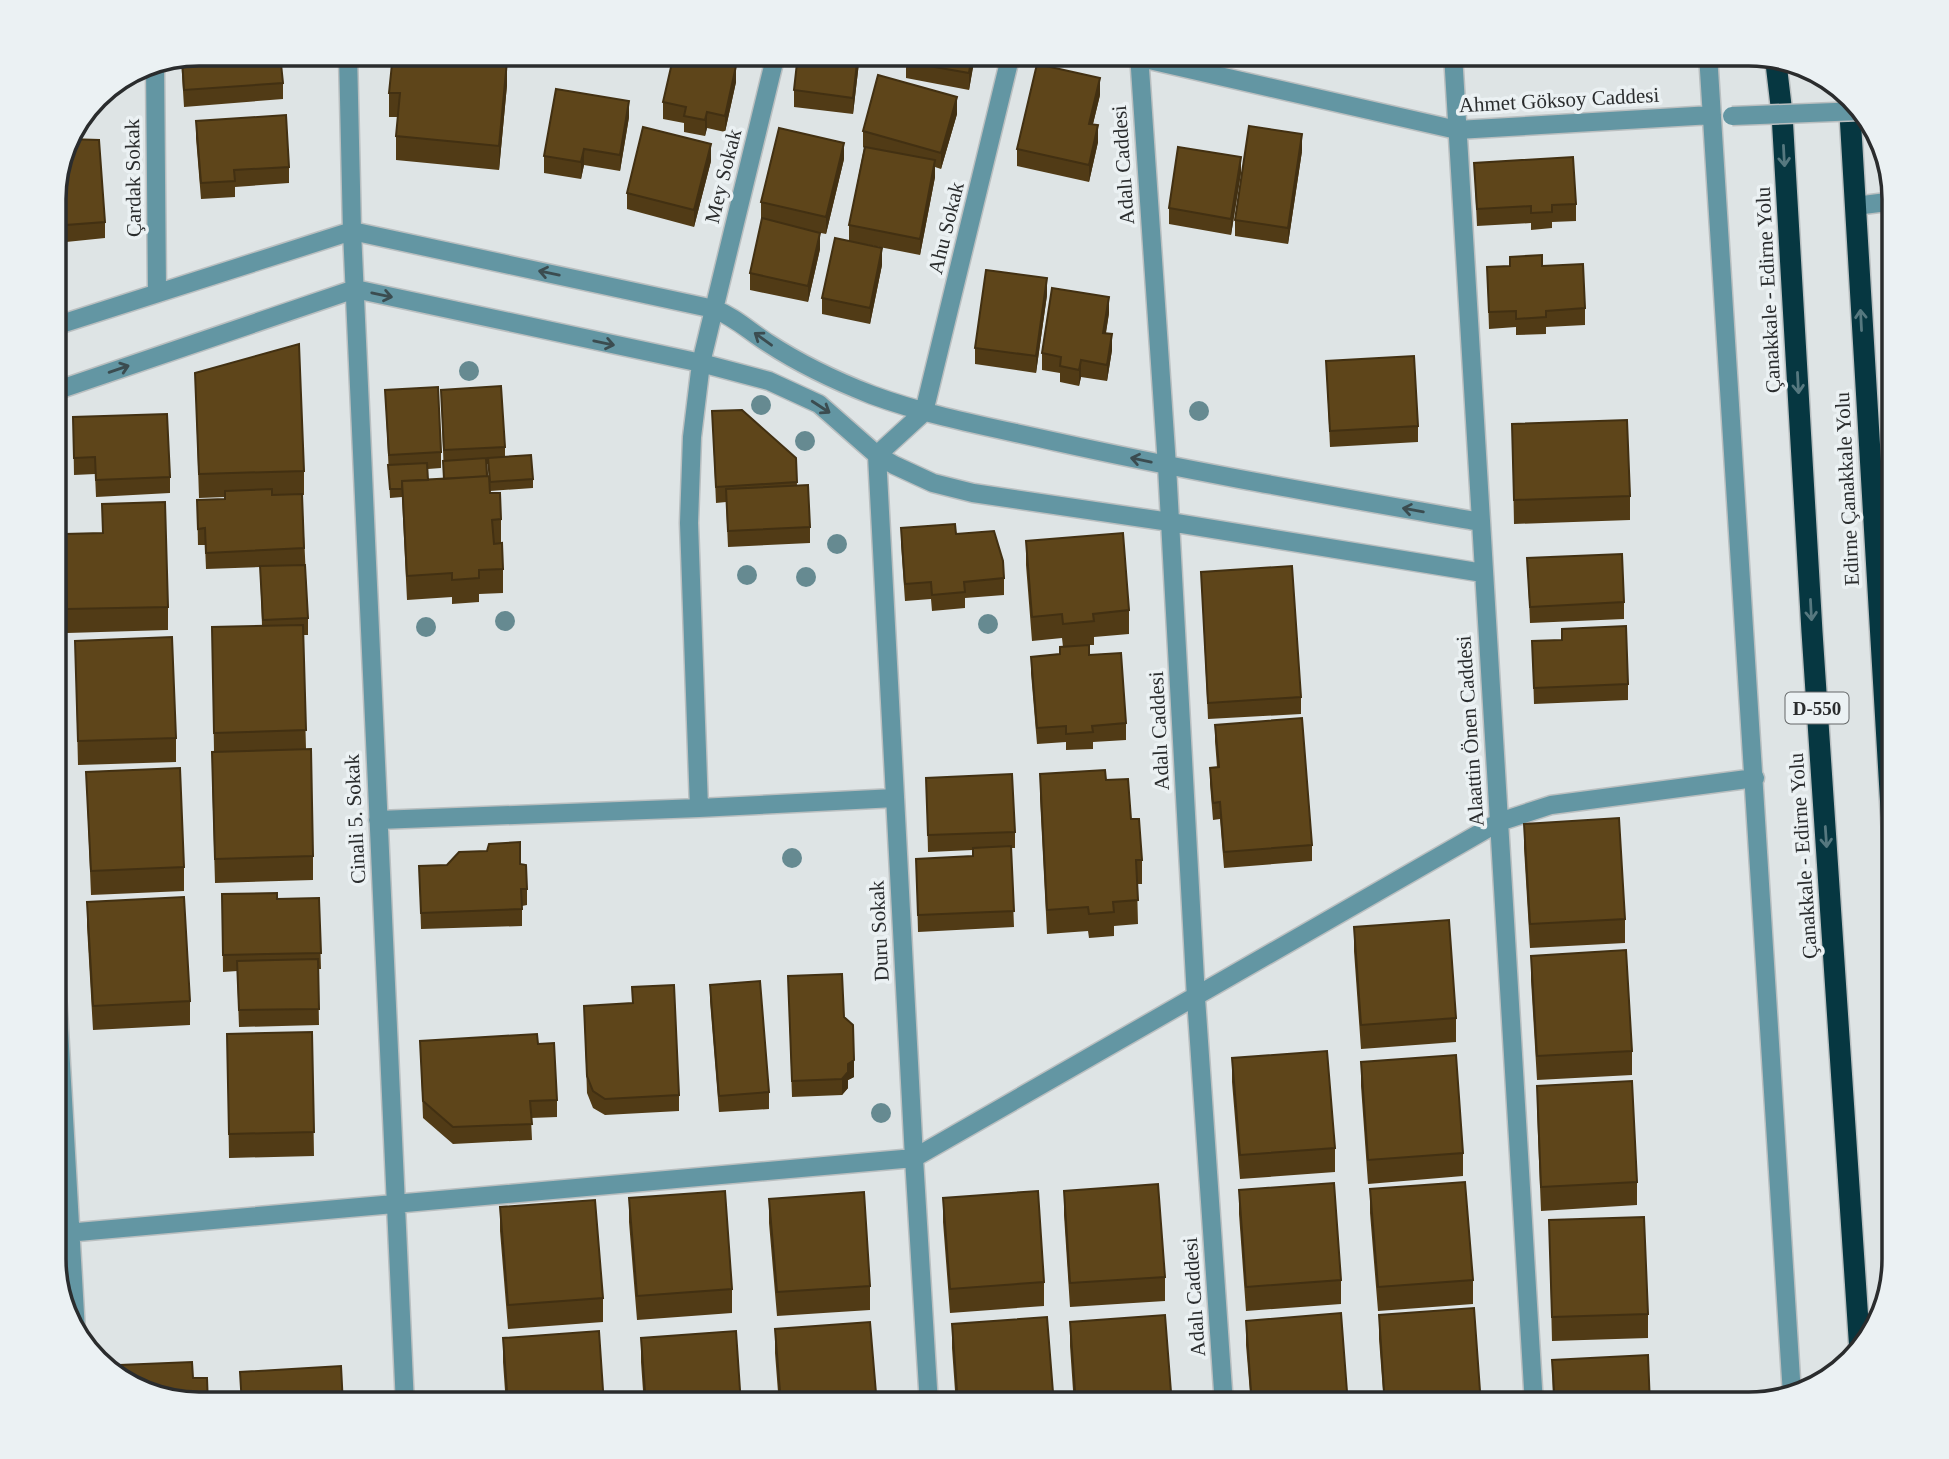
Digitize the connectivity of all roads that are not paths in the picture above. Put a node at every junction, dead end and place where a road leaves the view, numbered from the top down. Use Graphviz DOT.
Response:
graph roads {
  1 [pos="1008,66"];
  2 [pos="1134,66"];
  3 [pos="1182,66"];
  4 [pos="1454,66"];
  5 [pos="1709,66"];
  6 [pos="348,67"];
  7 [pos="773,67"];
  8 [pos="1777,70"];
  9 [pos="155,74"];
  10 [pos="1849,111"];
  11 [pos="1850,112"];
  12 [pos="1782,114"];
  13 [pos="1712,116"];
  14 [pos="1732,116"];
  15 [pos="1457,130"];
  16 [pos="1882,203"];
  17 [pos="1855,206"];
  18 [pos="352,230"];
  19 [pos="355,289"];
  20 [pos="157,292"];
  21 [pos="715,309"];
  22 [pos="67,321"];
  23 [pos="701,363"];
  24 [pos="67,387"];
  25 [pos="924,412"];
  26 [pos="877,454"];
  27 [pos="1167,466"];
  28 [pos="1170,522"];
  29 [pos="1480,522"];
  30 [pos="1483,573"];
  31 [pos="1882,659"];
  32 [pos="1755,778"];
  33 [pos="895,798"];
  34 [pos="699,808"];
  35 [pos="378,820"];
  36 [pos="1499,822"];
  37 [pos="1196,998"];
  38 [pos="914,1158"];
  39 [pos="395,1205"];
  40 [pos="67,1233"];
  41 [pos="67,1268"];
  42 [pos="70,1289"];
  43 [pos="1859,1336"];
  44 [pos="1791,1386"];
  45 [pos="404,1392"];
  46 [pos="928,1392"];
  47 [pos="1223,1392"];
  48 [pos="1533,1392"];
  1 -- 25 [label="street, Ahu Sokak"];
  2 -- 27 [label="street, Adalı Caddesi"];
  3 -- 15 [label="street, Ahmet Göksoy Caddesi"];
  4 -- 15 [label="street, Alaattin Önen Caddesi"];
  5 -- 13 [label="street"];
  6 -- 18 [label="street, Cinali 5. Sokak"];
  7 -- 21 [label="street, Mey Sokak"];
  8 -- 12 [label="highway, Çanakkale - Edirne Yolu / D-550"];
  9 -- 20 [label="street, Çardak Sokak"];
  10 -- 12 [label="street, bridge"];
  11 -- 17 [label="highway, Edirne Çanakkale Yolu"];
  12 -- 14 [label="street, bridge"];
  12 -- 43 [label="highway, Çanakkale - Edirne Yolu / D-550, one-way"];
  13 -- 15 [label="street, Ahmet Göksoy Caddesi"];
  13 -- 32 [label="street"];
  15 -- 29 [label="street, Alaattin Önen Caddesi"];
  16 -- 17 [label="street"];
  31 -- 17 [label="highway, Edirne Çanakkale Yolu, one-way"];
  18 -- 19 [label="street, Cinali 5. Sokak"];
  18 -- 20 [label="street"];
  21 -- 18 [label="street, one-way"];
  19 -- 23 [label="street, one-way"];
  24 -- 19 [label="street, one-way"];
  19 -- 35 [label="street, Cinali 5. Sokak"];
  20 -- 22 [label="street"];
  21 -- 23 [label="street, Mey Sokak"];
  25 -- 21 [label="street, one-way"];
  23 -- 26 [label="street, one-way"];
  23 -- 34 [label="street, Mey Sokak"];
  25 -- 26 [label="street"];
  27 -- 25 [label="street, one-way"];
  26 -- 28 [label="street"];
  26 -- 33 [label="street, Duru Sokak"];
  27 -- 28 [label="street, Adalı Caddesi"];
  29 -- 27 [label="street, one-way"];
  28 -- 30 [label="street"];
  28 -- 37 [label="street, Adalı Caddesi"];
  29 -- 30 [label="street, Alaattin Önen Caddesi"];
  30 -- 36 [label="street, Alaattin Önen Caddesi"];
  32 -- 36 [label="street"];
  32 -- 44 [label="street"];
  33 -- 34 [label="street"];
  33 -- 38 [label="street, Duru Sokak"];
  34 -- 35 [label="street"];
  35 -- 39 [label="street, Cinali 5. Sokak"];
  36 -- 37 [label="street"];
  36 -- 48 [label="street, Alaattin Önen Caddesi"];
  37 -- 38 [label="street"];
  37 -- 47 [label="street, Adalı Caddesi"];
  38 -- 39 [label="street"];
  38 -- 46 [label="street, Duru Sokak"];
  39 -- 40 [label="street"];
  39 -- 45 [label="street, Cinali 5. Sokak"];
  41 -- 42 [label="street"];
}
